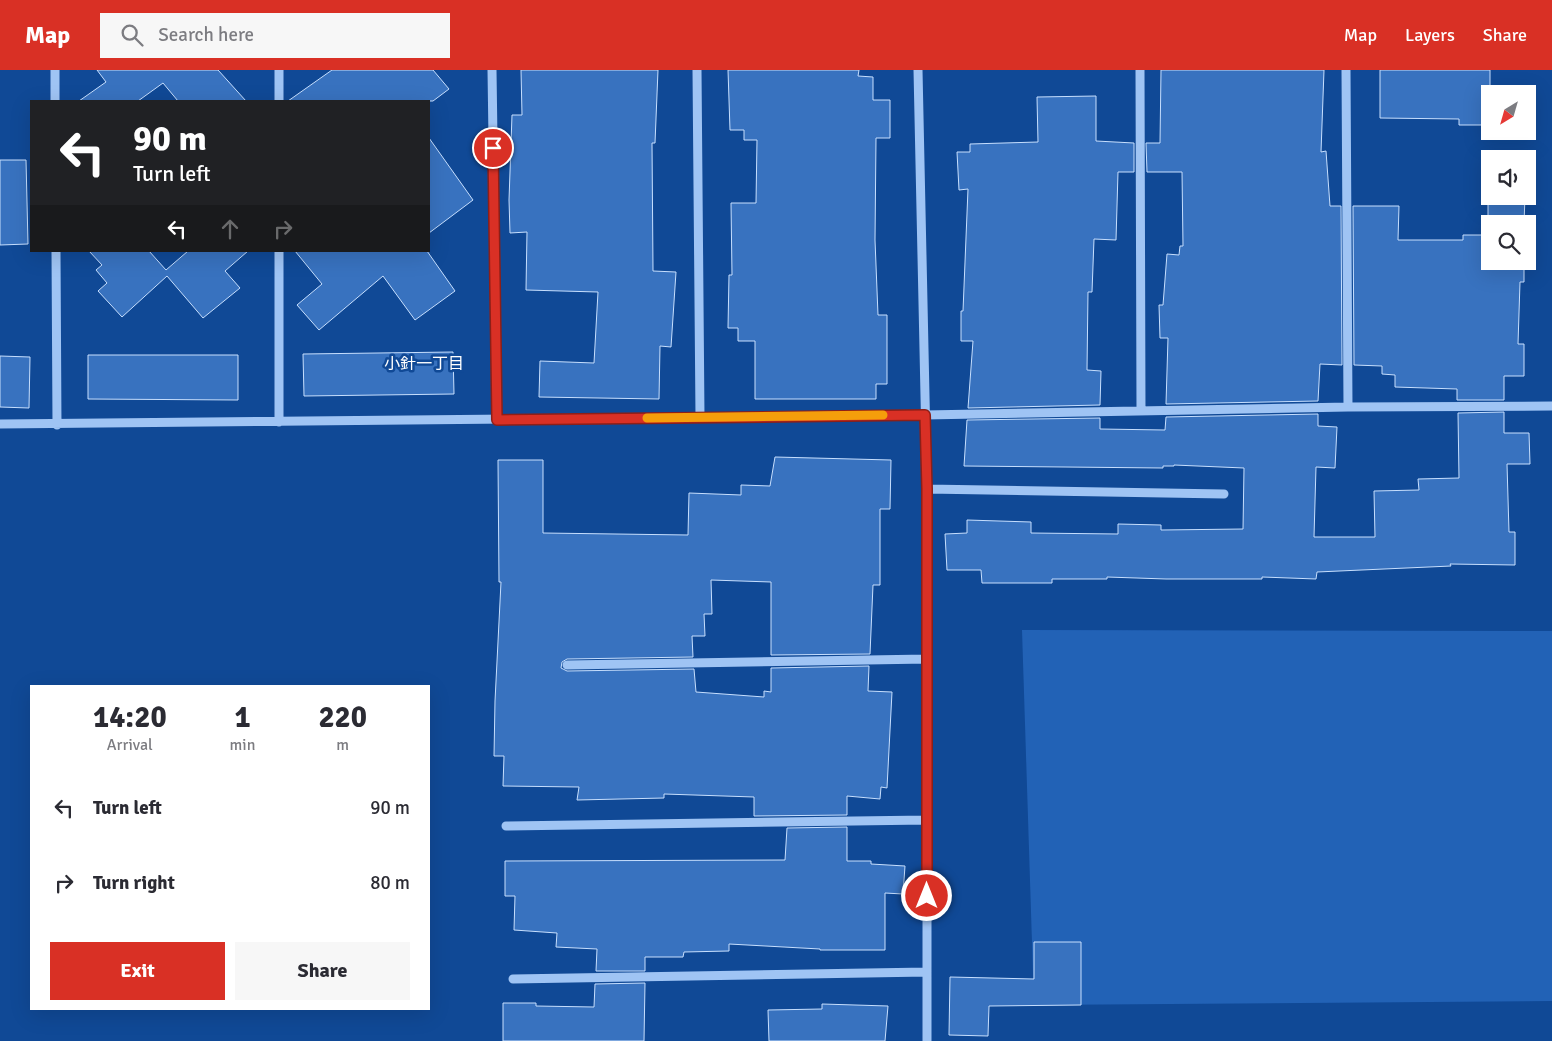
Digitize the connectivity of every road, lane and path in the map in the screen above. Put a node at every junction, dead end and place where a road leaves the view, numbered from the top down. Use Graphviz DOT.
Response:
graph roads {
  1 [pos="55,70"];
  2 [pos="279,70"];
  3 [pos="492,70"];
  4 [pos="698,70"];
  5 [pos="918,70"];
  6 [pos="1140,70"];
  7 [pos="1346,70"];
  8 [pos="55,100"];
  9 [pos="279,100"];
  10 [pos="56,252"];
  11 [pos="279,252"];
  12 [pos="1552,406"];
  13 [pos="1348,407"];
  14 [pos="1141,411"];
  15 [pos="925,415"];
  16 [pos="700,417"];
  17 [pos="497,420"];
  18 [pos="279,422"];
  19 [pos="0,424"];
  20 [pos="56,425"];
  21 [pos="927,489"];
  22 [pos="1224,494"];
  23 [pos="927,659"];
  24 [pos="567,665"];
  25 [pos="927,820"];
  26 [pos="506,826"];
  27 [pos="927,972"];
  28 [pos="513,979"];
  29 [pos="927,1041"];
  1 -- 8 [label="street"];
  2 -- 9 [label="street"];
  3 -- 17 [label="street"];
  4 -- 16 [label="street"];
  5 -- 15 [label="street"];
  6 -- 14 [label="street"];
  7 -- 13 [label="street"];
  10 -- 20 [label="street"];
  11 -- 18 [label="street"];
  12 -- 13 [label="street"];
  13 -- 14 [label="street"];
  14 -- 15 [label="street"];
  15 -- 16 [label="street"];
  15 -- 21 [label="street"];
  16 -- 17 [label="street"];
  17 -- 18 [label="street"];
  18 -- 20 [label="street"];
  19 -- 20 [label="street"];
  21 -- 22 [label="street"];
  21 -- 23 [label="street"];
  23 -- 24 [label="street"];
  23 -- 25 [label="street"];
  25 -- 26 [label="street"];
  25 -- 27 [label="street"];
  27 -- 28 [label="street"];
  27 -- 29 [label="street"];
}
